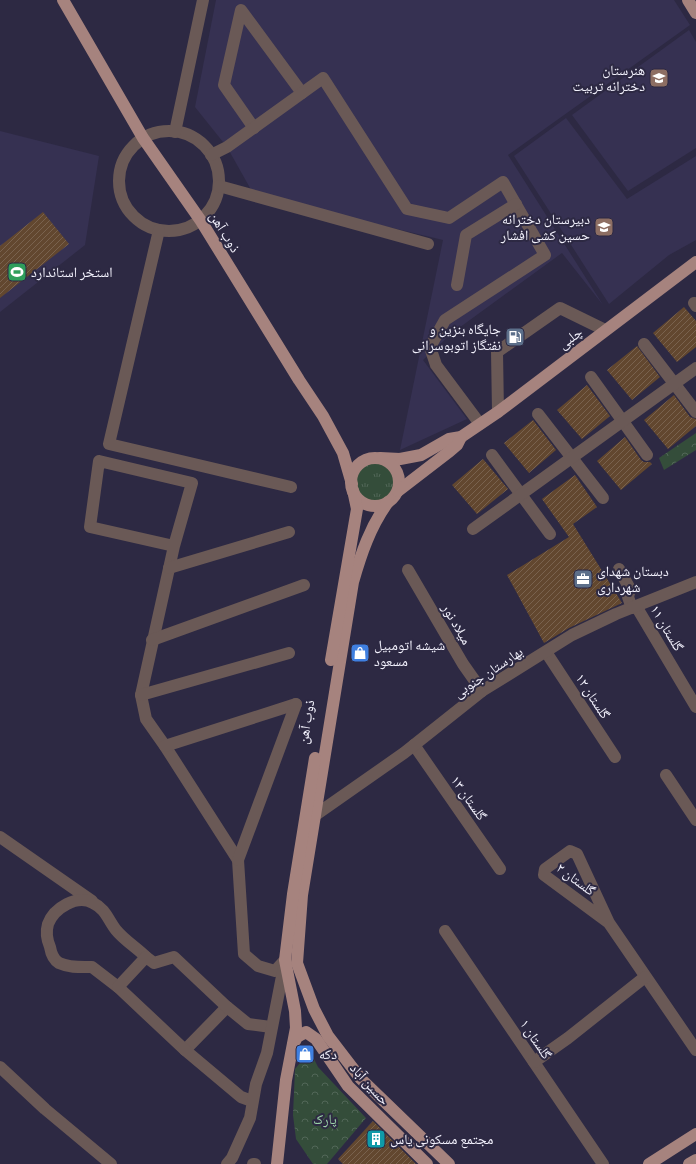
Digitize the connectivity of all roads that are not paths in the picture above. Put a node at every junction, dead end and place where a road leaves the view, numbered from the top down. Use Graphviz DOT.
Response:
graph roads {
  1 [pos="63,0"];
  2 [pos="203,0"];
  3 [pos="688,0"];
  4 [pos="696,13"];
  5 [pos="302,93"];
  6 [pos="254,128"];
  7 [pos="175,132"];
  8 [pos="143,138"];
  9 [pos="211,156"];
  10 [pos="219,186"];
  11 [pos="516,204"];
  12 [pos="202,221"];
  13 [pos="159,230"];
  14 [pos="428,244"];
  15 [pos="696,262"];
  16 [pos="457,286"];
  17 [pos="605,330"];
  18 [pos="644,344"];
  19 [pos="696,368"];
  20 [pos="591,377"];
  21 [pos="674,384"];
  22 [pos="498,412"];
  23 [pos="696,412"];
  24 [pos="538,414"];
  25 [pos="623,421"];
  26 [pos="480,424"];
  27 [pos="461,437"];
  28 [pos="492,455"];
  29 [pos="647,455"];
  30 [pos="380,458"];
  31 [pos="572,458"];
  32 [pos="291,487"];
  33 [pos="352,487"];
  34 [pos="398,491"];
  35 [pos="521,494"];
  36 [pos="603,498"];
  37 [pos="388,502"];
  38 [pos="473,529"];
  39 [pos="289,532"];
  40 [pos="550,534"];
  41 [pos="174,546"];
  42 [pos="169,568"];
  43 [pos="619,569"];
  44 [pos="408,570"];
  45 [pos="696,582"];
  46 [pos="304,585"];
  47 [pos="634,607"];
  48 [pos="152,640"];
  49 [pos="546,652"];
  50 [pos="289,653"];
  51 [pos="482,691"];
  52 [pos="141,695"];
  53 [pos="696,707"];
  54 [pos="414,745"];
  55 [pos="165,746"];
  56 [pos="615,758"];
  57 [pos="666,775"];
  58 [pos="310,815"];
  59 [pos="696,820"];
  60 [pos="0,837"];
  61 [pos="238,860"];
  62 [pos="500,869"];
  63 [pos="92,902"];
  64 [pos="609,923"];
  65 [pos="445,931"];
  66 [pos="146,957"];
  67 [pos="285,960"];
  68 [pos="298,963"];
  69 [pos="645,977"];
  70 [pos="118,987"];
  71 [pos="227,1007"];
  72 [pos="271,1027"];
  73 [pos="292,1048"];
  74 [pos="185,1050"];
  75 [pos="696,1050"];
  76 [pos="534,1062"];
  77 [pos="0,1067"];
  78 [pos="252,1101"];
  79 [pos="696,1134"];
  80 [pos="696,1160"];
  81 [pos="111,1164"];
  82 [pos="227,1164"];
  83 [pos="277,1164"];
  84 [pos="427,1164"];
  85 [pos="449,1164"];
  86 [pos="603,1164"];
  87 [pos="649,1164"];
  88 [pos="689,1164"];
  1 -- 8 [label="main road, ذوب آهن"];
  2 -- 7 [label="street"];
  3 -- 4 [label="main road"];
  5 -- 6 [label="street"];
  5 -- 6 [label="street"];
  5 -- 11 [label="street"];
  6 -- 9 [label="street"];
  7 -- 8 [label="street"];
  7 -- 9 [label="street"];
  8 -- 12 [label="main road, ذوب آهن"];
  8 -- 13 [label="street"];
  9 -- 10 [label="street"];
  10 -- 12 [label="street"];
  10 -- 14 [label="street"];
  11 -- 16 [label="street"];
  11 -- 26 [label="street"];
  12 -- 13 [label="street"];
  12 -- 33 [label="main road, ذوب آهن"];
  13 -- 32 [label="street"];
  15 -- 17 [label="main road, چلبی"];
  17 -- 22 [label="main road, چلبی"];
  17 -- 22 [label="street"];
  18 -- 21 [label="street"];
  19 -- 21 [label="street"];
  20 -- 25 [label="street"];
  21 -- 23 [label="street"];
  21 -- 25 [label="street"];
  22 -- 26 [label="main road, چلبی"];
  24 -- 31 [label="street"];
  25 -- 29 [label="street"];
  25 -- 31 [label="street"];
  26 -- 27 [label="main road, چلبی"];
  27 -- 30 [label="main road"];
  27 -- 34 [label="main road"];
  28 -- 35 [label="street"];
  30 -- 33 [label="main road"];
  30 -- 34 [label="main road"];
  31 -- 35 [label="street"];
  31 -- 36 [label="street"];
  33 -- 37 [label="main road"];
  33 -- 58 [label="main road, ذوب آهن"];
  34 -- 37 [label="main road"];
  35 -- 38 [label="street"];
  35 -- 40 [label="street"];
  37 -- 58 [label="main road, ذوب آهن"];
  39 -- 42 [label="street"];
  41 -- 41 [label="street"];
  41 -- 42 [label="street"];
  42 -- 48 [label="street"];
  43 -- 47 [label="street"];
  44 -- 51 [label="street, میلاد نور"];
  45 -- 47 [label="street, بهارستان جنوبی"];
  46 -- 48 [label="street"];
  47 -- 49 [label="street, بهارستان جنوبی"];
  47 -- 53 [label="street, گلستان ۱۱"];
  48 -- 52 [label="street"];
  49 -- 51 [label="street, بهارستان جنوبی"];
  49 -- 56 [label="street, گلستان ۱۲"];
  50 -- 52 [label="street"];
  51 -- 54 [label="street, بهارستان جنوبی"];
  52 -- 55 [label="street"];
  54 -- 58 [label="street, بهارستان جنوبی"];
  54 -- 62 [label="street, گلستان ۱۳"];
  55 -- 61 [label="street"];
  55 -- 61 [label="street"];
  57 -- 59 [label="street"];
  58 -- 67 [label="main road, ذوب آهن"];
  58 -- 68 [label="main road, ذوب آهن"];
  60 -- 63 [label="street"];
  61 -- 67 [label="street"];
  63 -- 66 [label="street"];
  63 -- 70 [label="street"];
  64 -- 64 [label="street, گلستان ۲"];
  64 -- 69 [label="street, گلستان ۲"];
  65 -- 76 [label="street, گلستان ۱"];
  66 -- 70 [label="street"];
  66 -- 71 [label="street"];
  67 -- 72 [label="street"];
  67 -- 73 [label="main road"];
  68 -- 85 [label="main road, حسین آباد"];
  69 -- 75 [label="street, گلستان ۲"];
  69 -- 76 [label="street"];
  70 -- 74 [label="street"];
  71 -- 72 [label="street"];
  71 -- 74 [label="street"];
  72 -- 78 [label="street"];
  73 -- 83 [label="main road"];
  73 -- 84 [label="main road, حسین آباد"];
  74 -- 78 [label="street"];
  76 -- 86 [label="street, گلستان ۱"];
  77 -- 81 [label="street"];
  78 -- 82 [label="street"];
  79 -- 87 [label="main road"];
  80 -- 88 [label="main road"];
}
